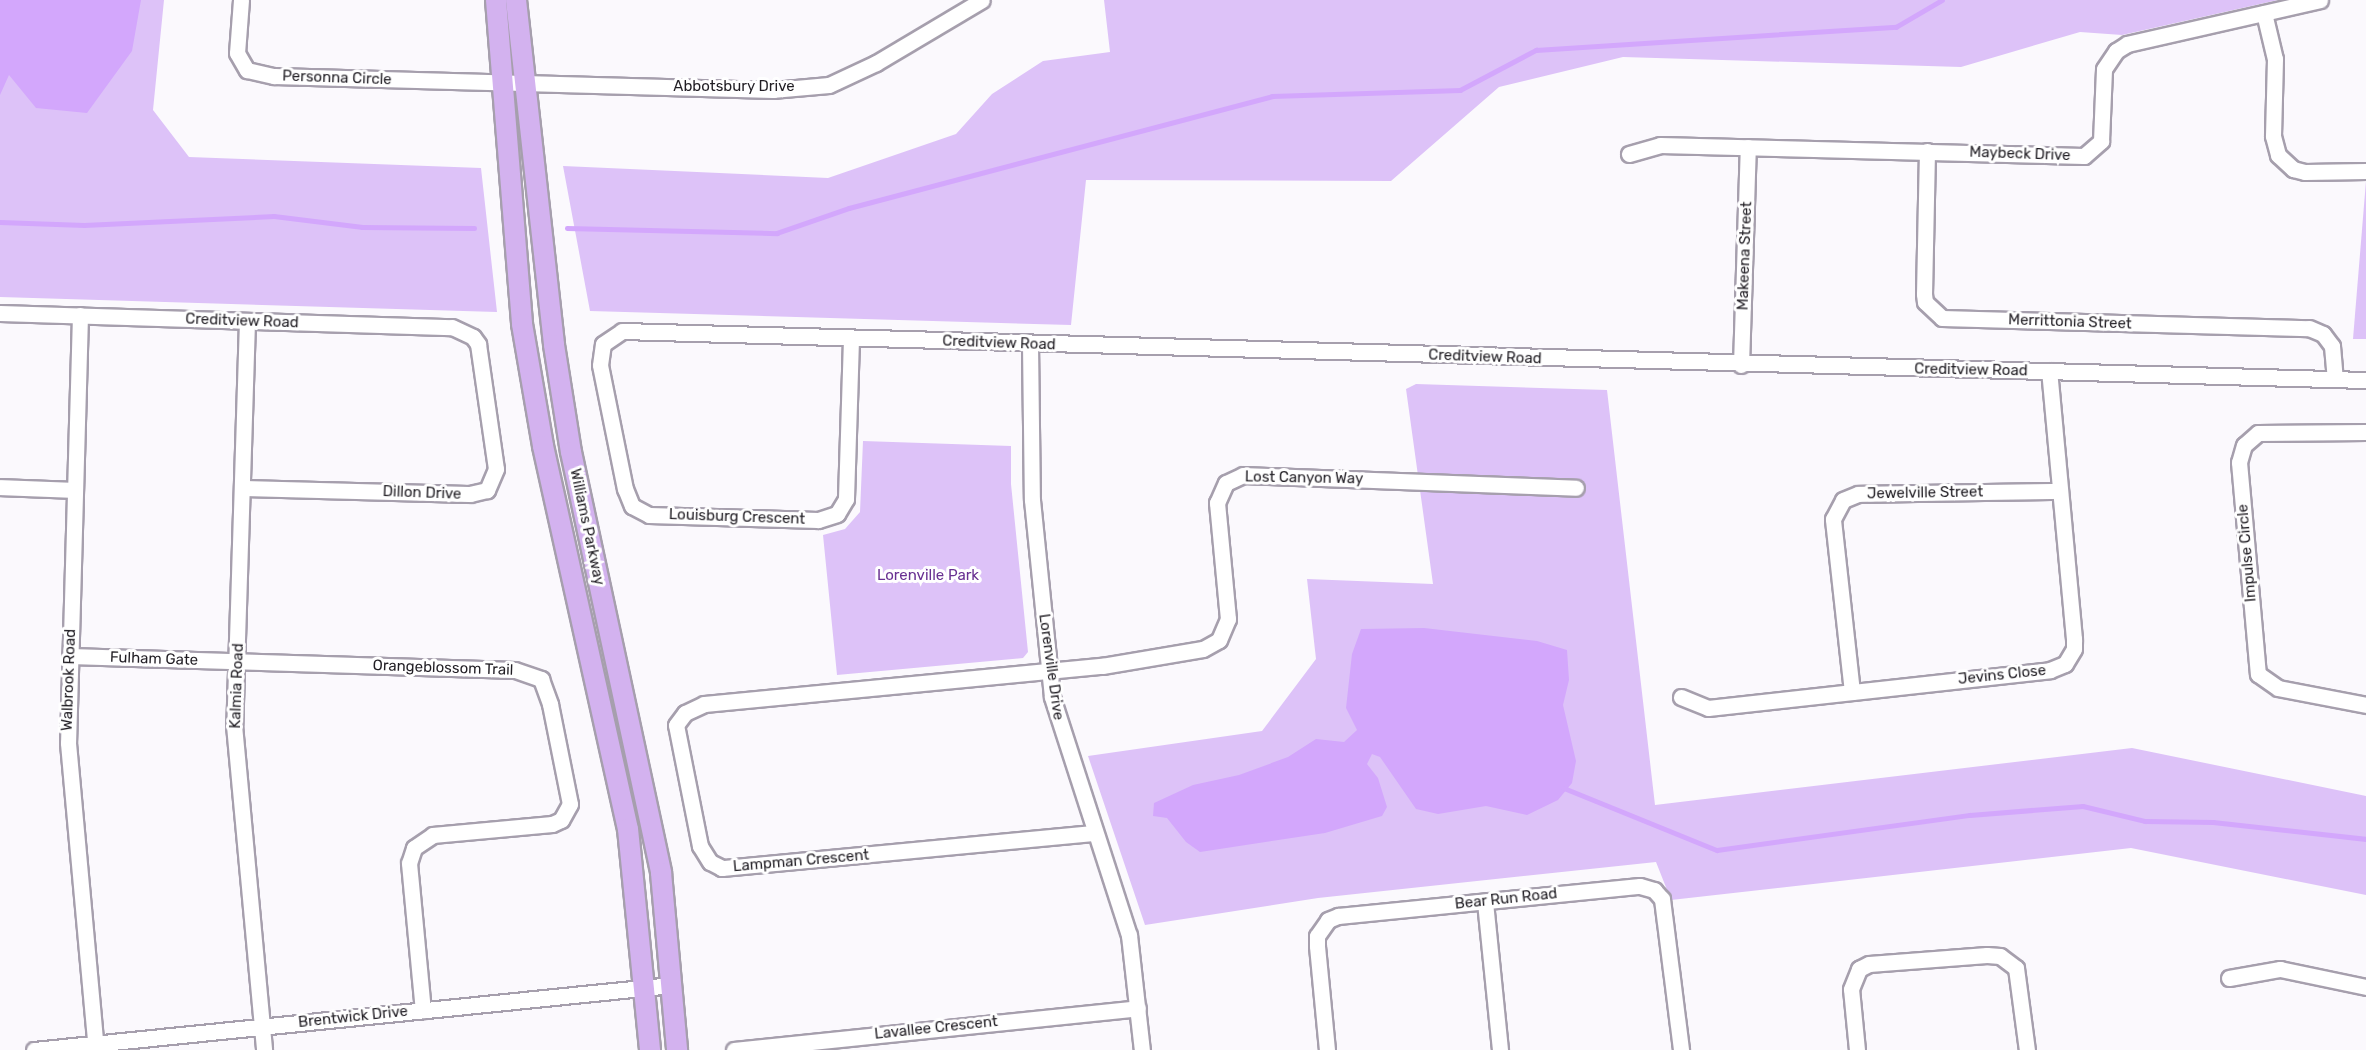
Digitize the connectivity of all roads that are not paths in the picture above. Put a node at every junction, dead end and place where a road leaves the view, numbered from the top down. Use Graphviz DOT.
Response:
graph roads {
  1 [pos="241,0"];
  2 [pos="496,0"];
  3 [pos="516,0"];
  4 [pos="982,0"];
  5 [pos="2320,0"];
  6 [pos="2264,13"];
  7 [pos="500,83"];
  8 [pos="525,84"];
  9 [pos="1748,147"];
  10 [pos="1927,151"];
  11 [pos="1629,154"];
  12 [pos="2366,171"];
  13 [pos="0,313"];
  14 [pos="80,315"];
  15 [pos="247,321"];
  16 [pos="607,339"];
  17 [pos="851,339"];
  18 [pos="478,344"];
  19 [pos="1030,344"];
  20 [pos="1741,365"];
  21 [pos="2049,371"];
  22 [pos="2335,379"];
  23 [pos="2366,380"];
  24 [pos="2366,432"];
  25 [pos="0,487"];
  26 [pos="242,488"];
  27 [pos="1576,488"];
  28 [pos="75,490"];
  29 [pos="2060,492"];
  30 [pos="70,656"];
  31 [pos="238,662"];
  32 [pos="1049,672"];
  33 [pos="1852,692"];
  34 [pos="1681,697"];
  35 [pos="2366,705"];
  36 [pos="1094,833"];
  37 [pos="1485,902"];
  38 [pos="2229,978"];
  39 [pos="672,986"];
  40 [pos="2366,987"];
  41 [pos="644,988"];
  42 [pos="1138,1008"];
  43 [pos="423,1010"];
  44 [pos="262,1026"];
  45 [pos="95,1047"];
  46 [pos="34,1050"];
  47 [pos="264,1050"];
  48 [pos="650,1050"];
  49 [pos="677,1050"];
  50 [pos="734,1050"];
  51 [pos="1142,1050"];
  52 [pos="1327,1050"];
  53 [pos="1500,1050"];
  54 [pos="1681,1050"];
  55 [pos="1857,1050"];
  56 [pos="2027,1050"];
  1 -- 7 [label="street, Personna Circle"];
  2 -- 7 [label="main road, Williams Parkway"];
  3 -- 8 [label="main road, Williams Parkway"];
  4 -- 8 [label="street, Abbotsbury Drive"];
  5 -- 6 [label="street, Maybeck Drive"];
  6 -- 10 [label="street, Maybeck Drive"];
  6 -- 12 [label="street"];
  7 -- 8 [label="street, Abbotsbury Drive"];
  7 -- 41 [label="main road, Williams Parkway"];
  8 -- 39 [label="main road, Williams Parkway"];
  9 -- 10 [label="street, Maybeck Drive"];
  9 -- 11 [label="street, Maybeck Drive"];
  9 -- 20 [label="street, Makeena Street"];
  10 -- 22 [label="street, Merrittonia Street"];
  13 -- 14 [label="street, Creditview Road"];
  14 -- 15 [label="street, Creditview Road"];
  14 -- 28 [label="street, Walbrook Road"];
  15 -- 18 [label="street, Creditview Road"];
  15 -- 26 [label="street, Kalmia Road"];
  16 -- 17 [label="street, Creditview Road"];
  16 -- 17 [label="street, Louisburg Crescent"];
  17 -- 19 [label="street, Creditview Road"];
  18 -- 26 [label="street, Dillon Drive"];
  19 -- 20 [label="street, Creditview Road"];
  19 -- 32 [label="street, Lorenville Drive"];
  20 -- 21 [label="street, Creditview Road"];
  21 -- 22 [label="street, Creditview Road"];
  21 -- 29 [label="street, Jevins Close"];
  22 -- 23 [label="street, Creditview Road"];
  24 -- 35 [label="street, Impulse Circle"];
  25 -- 28 [label="street"];
  26 -- 31 [label="street, Kalmia Road"];
  27 -- 32 [label="street, Lost Canyon Way"];
  28 -- 30 [label="street, Walbrook Road"];
  29 -- 33 [label="street, Jevins Close"];
  29 -- 33 [label="street, Jewelville Street"];
  30 -- 31 [label="street, Fulham Gate"];
  30 -- 45 [label="street, Walbrook Road"];
  31 -- 43 [label="street, Orangeblossom Trail"];
  31 -- 44 [label="street, Kalmia Road"];
  32 -- 36 [label="street, Lorenville Drive"];
  32 -- 36 [label="street, Lampman Crescent"];
  33 -- 34 [label="street, Jevins Close"];
  36 -- 42 [label="street, Lorenville Drive"];
  37 -- 52 [label="street, Bear Run Road"];
  37 -- 53 [label="street"];
  37 -- 54 [label="street, Bear Run Road"];
  38 -- 40 [label="street"];
  39 -- 41 [label="street, Brentwick Drive"];
  39 -- 49 [label="main road, Williams Parkway"];
  41 -- 43 [label="street, Brentwick Drive"];
  41 -- 48 [label="main road, Williams Parkway"];
  42 -- 50 [label="street, Lavallee Crescent"];
  42 -- 51 [label="street, Lorenville Drive"];
  43 -- 44 [label="street, Brentwick Drive"];
  44 -- 45 [label="street, Brentwick Drive"];
  44 -- 47 [label="street, Kalmia Road"];
  45 -- 46 [label="street, Brentwick Drive"];
  55 -- 56 [label="street"];
}
